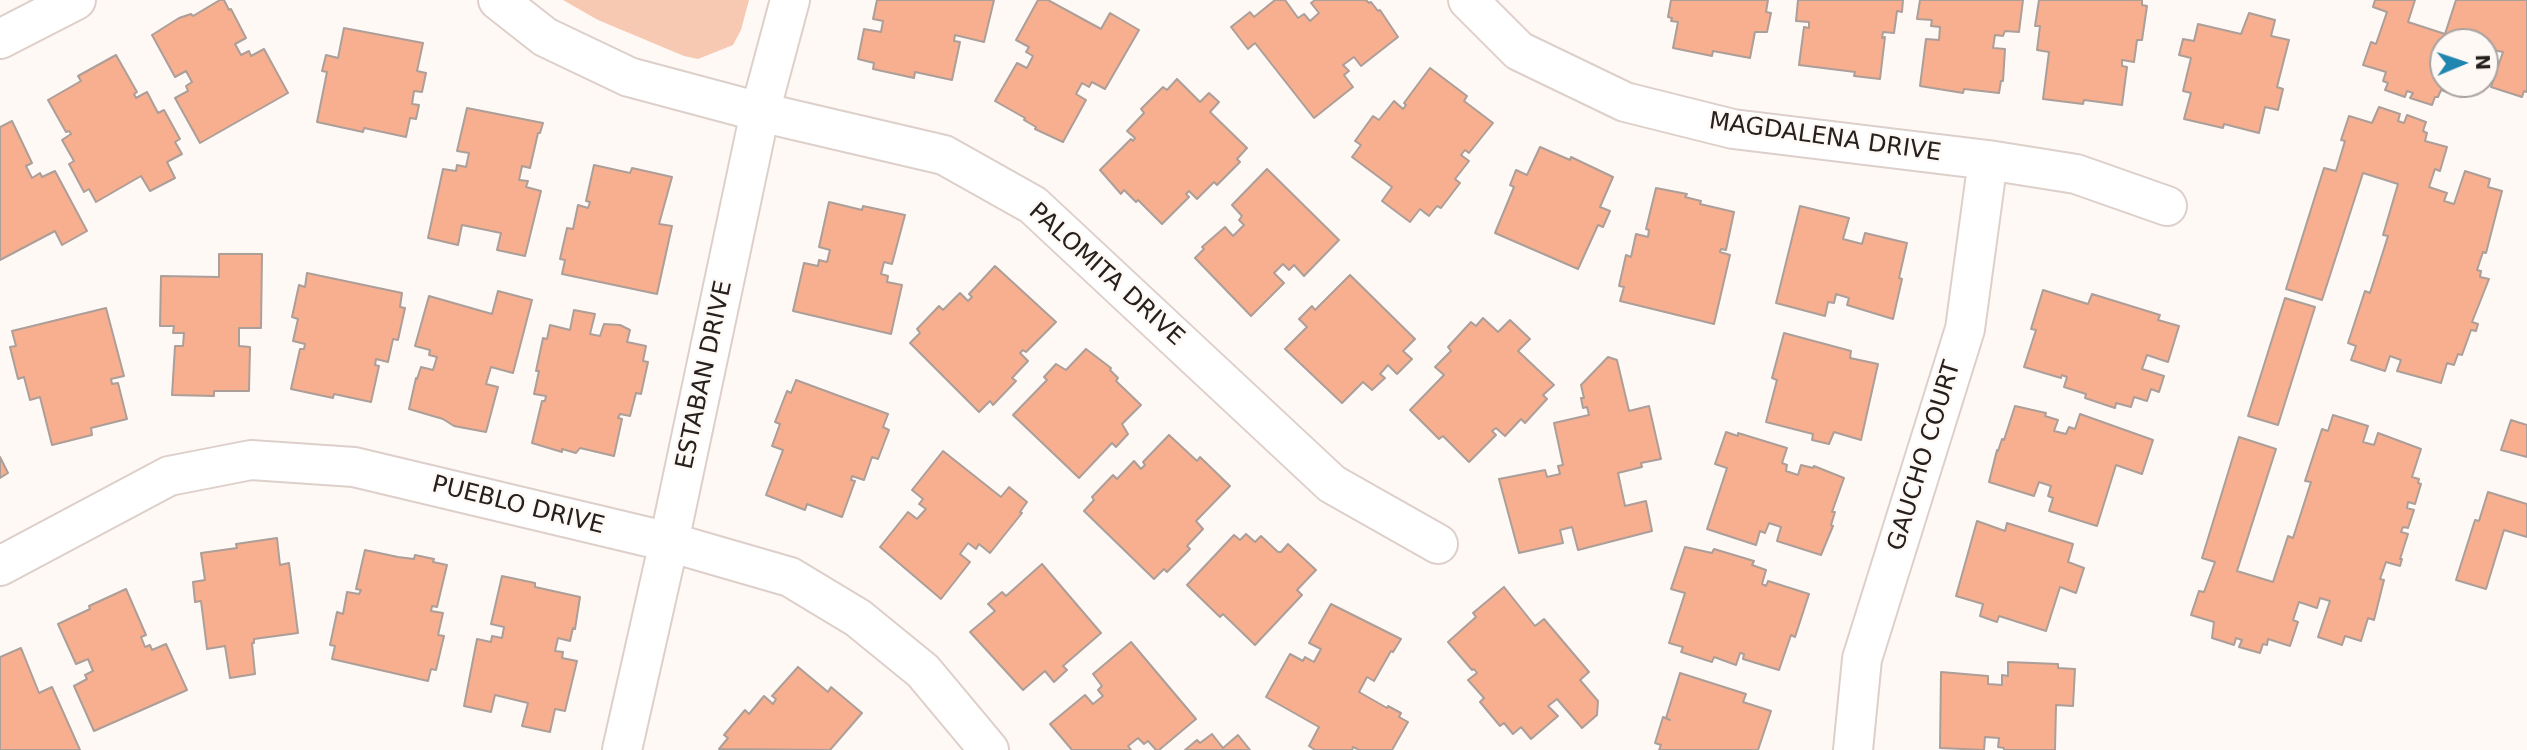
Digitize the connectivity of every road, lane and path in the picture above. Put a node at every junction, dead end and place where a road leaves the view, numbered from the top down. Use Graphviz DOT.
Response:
graph roads {
  1 [pos="76,0"];
  2 [pos="498,0"];
  3 [pos="790,0"];
  4 [pos="1468,0"];
  5 [pos="0,40"];
  6 [pos="760,112"];
  7 [pos="1988,160"];
  8 [pos="2167,206"];
  9 [pos="669,542"];
  10 [pos="1438,544"];
  11 [pos="0,566"];
  12 [pos="622,750"];
  13 [pos="989,750"];
  14 [pos="1853,750"];
  1 -- 5 [label="street"];
  2 -- 6 [label="street, PALOMITA DRIVE"];
  3 -- 6 [label="street, ESTABAN DRIVE"];
  4 -- 7 [label="street, MAGDALENA DRIVE"];
  6 -- 9 [label="street, ESTABAN DRIVE"];
  6 -- 10 [label="street, PALOMITA DRIVE"];
  7 -- 8 [label="street, MAGDALENA DRIVE"];
  7 -- 14 [label="street, GAUCHO COURT"];
  9 -- 11 [label="street, PUEBLO DRIVE"];
  9 -- 12 [label="street, ESTABAN DRIVE"];
  9 -- 13 [label="street, PUEBLO DRIVE"];
}
